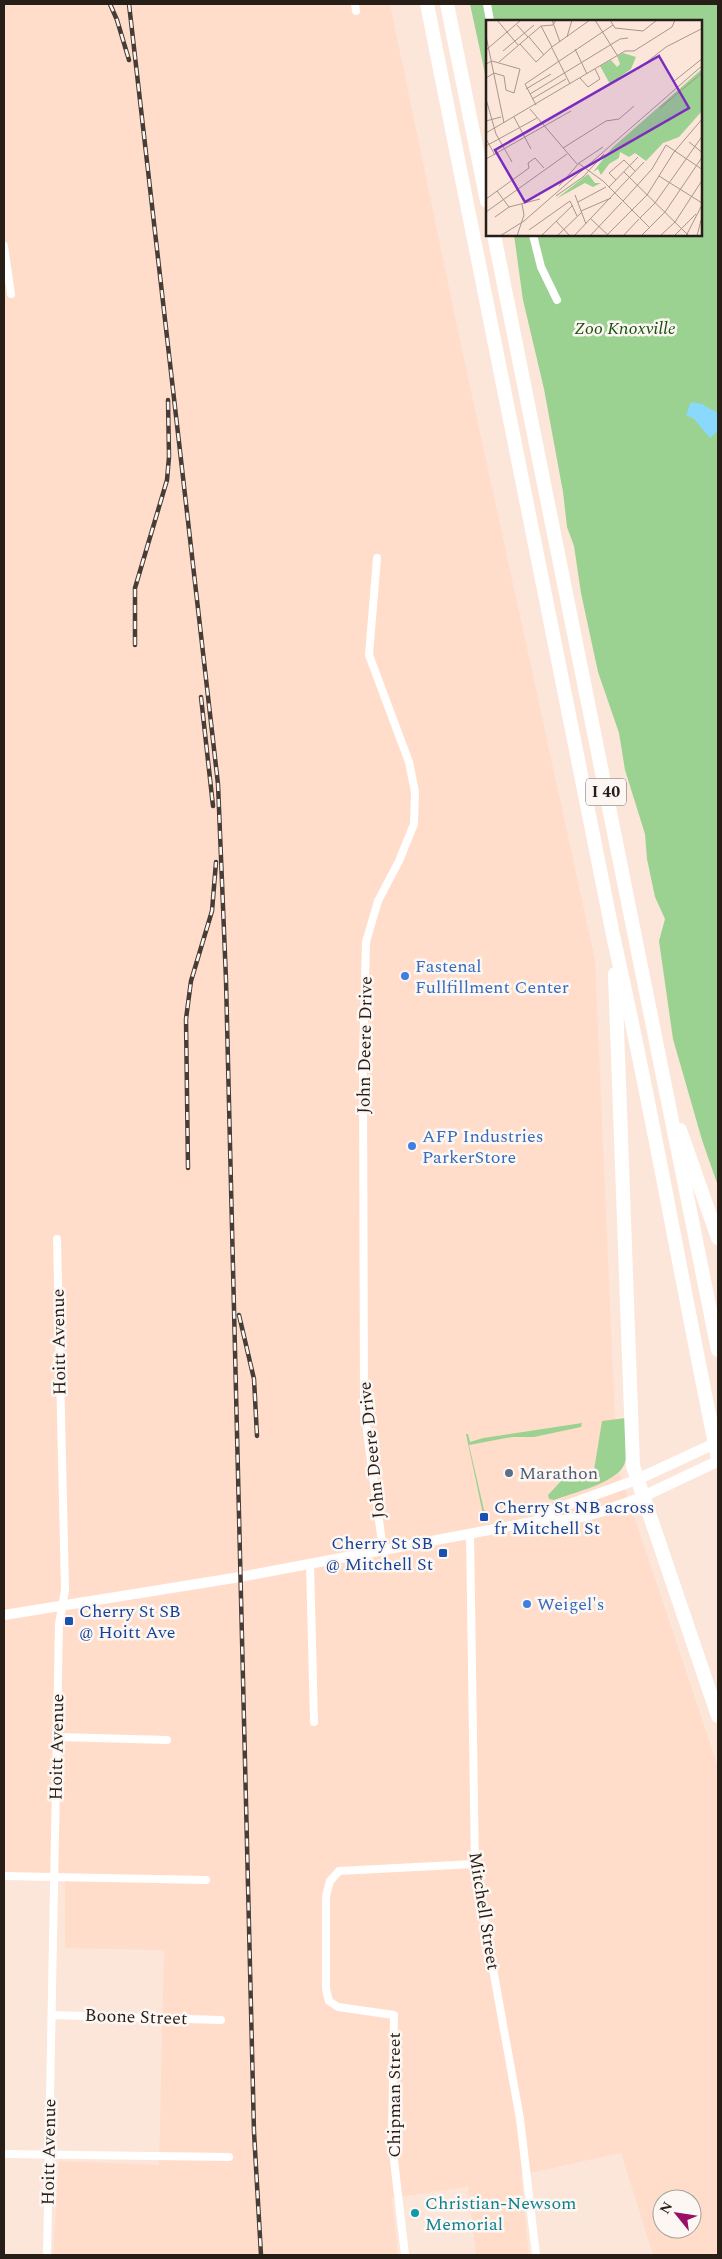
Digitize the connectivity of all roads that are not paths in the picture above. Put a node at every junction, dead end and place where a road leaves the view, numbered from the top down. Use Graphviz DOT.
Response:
graph roads {
  1 [pos="427,4"];
  2 [pos="447,4"];
  3 [pos="487,4"];
  4 [pos="490,20"];
  5 [pos="486,196"];
  6 [pos="494,236"];
  7 [pos="533,236"];
  8 [pos="4,246"];
  9 [pos="11,294"];
  10 [pos="557,300"];
  11 [pos="376,558"];
  12 [pos="614,940"];
  13 [pos="663,1082"];
  14 [pos="718,1238"];
  15 [pos="57,1239"];
  16 [pos="718,1350"];
  17 [pos="718,1442"];
  18 [pos="718,1460"];
  19 [pos="636,1480"];
  20 [pos="642,1497"];
  21 [pos="537,1520"];
  22 [pos="470,1534"];
  23 [pos="383,1550"];
  24 [pos="310,1564"];
  25 [pos="64,1604"];
  26 [pos="4,1615"];
  27 [pos="718,1716"];
  28 [pos="314,1722"];
  29 [pos="58,1738"];
  30 [pos="167,1740"];
  31 [pos="474,1864"];
  32 [pos="4,1876"];
  33 [pos="54,1878"];
  34 [pos="206,1880"];
  35 [pos="52,2015"];
  36 [pos="221,2020"];
  37 [pos="4,2154"];
  38 [pos="48,2155"];
  39 [pos="229,2157"];
  40 [pos="47,2255"];
  41 [pos="405,2255"];
  42 [pos="536,2255"];
  1 -- 12 [label="highway, I 40"];
  2 -- 5 [label="highway"];
  3 -- 4 [label="street"];
  6 -- 13 [label="highway, I 40"];
  7 -- 10 [label="street"];
  8 -- 9 [label="street"];
  11 -- 23 [label="street, John Deere Drive"];
  12 -- 18 [label="highway, I 40"];
  12 -- 19 [label="highway"];
  13 -- 14 [label="highway"];
  13 -- 16 [label="highway, I 40"];
  15 -- 25 [label="street, Hoitt Avenue"];
  17 -- 19 [label="main road"];
  18 -- 20 [label="main road"];
  19 -- 20 [label="highway"];
  19 -- 21 [label="street"];
  20 -- 21 [label="street"];
  20 -- 27 [label="highway"];
  21 -- 22 [label="street"];
  22 -- 23 [label="street"];
  22 -- 31 [label="street, Mitchell Street"];
  23 -- 24 [label="street"];
  24 -- 25 [label="street"];
  24 -- 28 [label="street"];
  25 -- 26 [label="street"];
  25 -- 29 [label="street, Hoitt Avenue"];
  29 -- 30 [label="street"];
  29 -- 33 [label="street, Hoitt Avenue"];
  31 -- 41 [label="street, Chipman Street"];
  31 -- 42 [label="street, Mitchell Street"];
  32 -- 33 [label="street"];
  33 -- 34 [label="street"];
  33 -- 35 [label="street, Hoitt Avenue"];
  35 -- 36 [label="street, Boone Street"];
  35 -- 38 [label="street, Hoitt Avenue"];
  37 -- 38 [label="street"];
  38 -- 39 [label="street"];
  38 -- 40 [label="street, Hoitt Avenue"];
}
